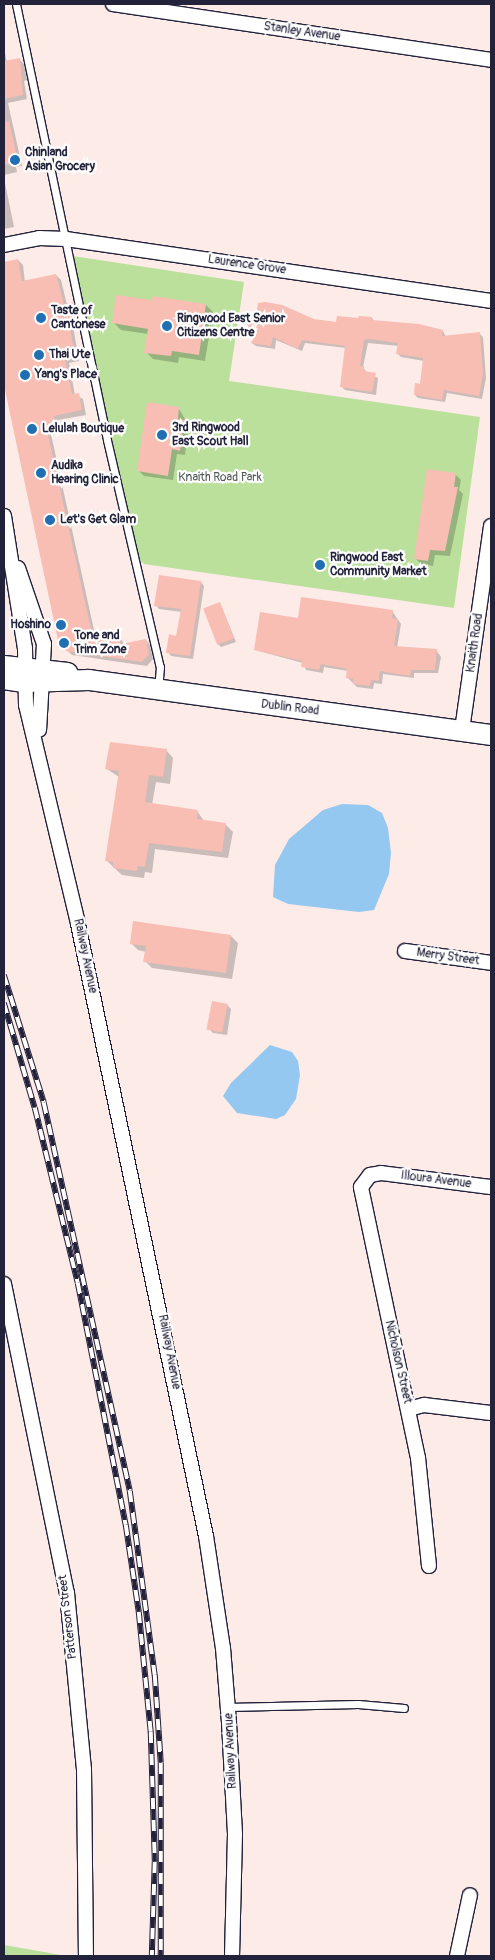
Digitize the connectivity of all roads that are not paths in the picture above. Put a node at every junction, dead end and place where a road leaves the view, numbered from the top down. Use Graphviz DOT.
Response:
graph roads {
  1 [pos="16,4"];
  2 [pos="113,4"];
  3 [pos="491,60"];
  4 [pos="66,239"];
  5 [pos="4,245"];
  6 [pos="491,300"];
  7 [pos="4,516"];
  8 [pos="491,526"];
  9 [pos="11,550"];
  10 [pos="4,666"];
  11 [pos="33,674"];
  12 [pos="4,679"];
  13 [pos="157,689"];
  14 [pos="462,730"];
  15 [pos="491,735"];
  16 [pos="405,951"];
  17 [pos="491,963"];
  18 [pos="382,1173"];
  19 [pos="491,1187"];
  20 [pos="4,1284"];
  21 [pos="409,1409"];
  22 [pos="491,1413"];
  23 [pos="429,1566"];
  24 [pos="228,1707"];
  25 [pos="404,1708"];
  26 [pos="470,1894"];
  27 [pos="86,1954"];
  28 [pos="232,1956"];
  29 [pos="457,1956"];
  1 -- 4 [label="lane"];
  2 -- 3 [label="street, Stanley Avenue"];
  4 -- 5 [label="street, Laurence Grove"];
  4 -- 6 [label="street, Laurence Grove"];
  4 -- 13 [label="lane"];
  7 -- 9 [label="street, Railway Avenue"];
  8 -- 14 [label="street, Knaith Road"];
  9 -- 11 [label="street, Railway Avenue"];
  9 -- 11 [label="street, Railway Avenue"];
  10 -- 11 [label="main road, Dublin Road"];
  11 -- 12 [label="main road, Dublin Road"];
  11 -- 13 [label="main road, Dublin Road"];
  11 -- 24 [label="street, Railway Avenue"];
  13 -- 14 [label="main road, Dublin Road"];
  14 -- 15 [label="main road, Dublin Road"];
  16 -- 17 [label="street, Merry Street"];
  18 -- 19 [label="street, Illoura Avenue"];
  18 -- 21 [label="street, Nicholson Street"];
  20 -- 27 [label="street, Patterson Street"];
  21 -- 22 [label="street"];
  21 -- 23 [label="street, Nicholson Street"];
  24 -- 25 [label="lane"];
  24 -- 28 [label="street, Railway Avenue"];
  26 -- 29 [label="street"];
}
